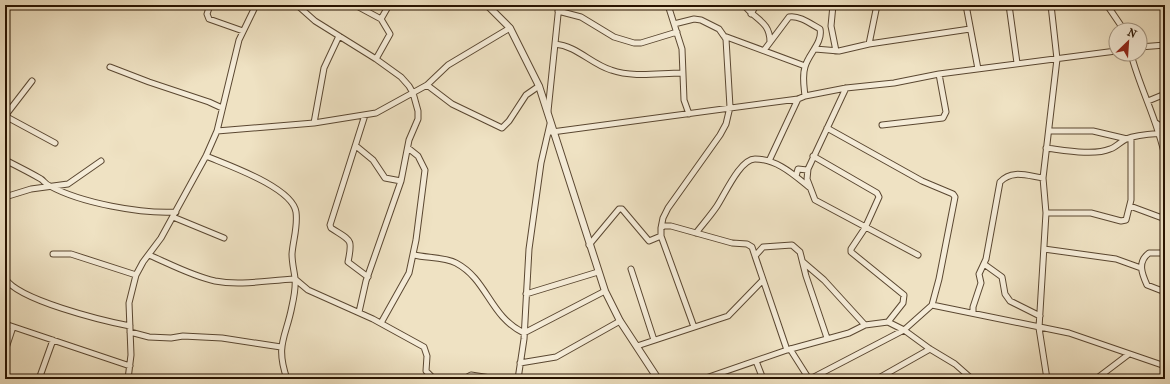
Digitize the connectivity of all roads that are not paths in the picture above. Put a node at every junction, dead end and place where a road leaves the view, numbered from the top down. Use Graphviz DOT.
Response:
graph roads {
  1 [pos="210,5"];
  2 [pos="256,5"];
  3 [pos="297,5"];
  4 [pos="355,5"];
  5 [pos="390,5"];
  6 [pos="487,5"];
  7 [pos="668,5"];
  8 [pos="744,5"];
  9 [pos="756,5"];
  10 [pos="833,5"];
  11 [pos="877,5"];
  12 [pos="966,5"];
  13 [pos="1009,5"];
  14 [pos="1050,5"];
  15 [pos="1106,5"];
  16 [pos="559,8"];
  17 [pos="751,14"];
  18 [pos="382,19"];
  19 [pos="1118,22"];
  20 [pos="674,24"];
  21 [pos="510,28"];
  22 [pos="970,29"];
  23 [pos="243,31"];
  24 [pos="677,32"];
  25 [pos="339,36"];
  26 [pos="724,36"];
  27 [pos="770,42"];
  28 [pos="555,44"];
  29 [pos="869,44"];
  30 [pos="1165,44"];
  31 [pos="1148,47"];
  32 [pos="815,49"];
  33 [pos="765,50"];
  34 [pos="836,51"];
  35 [pos="1108,51"];
  36 [pos="1057,58"];
  37 [pos="376,59"];
  38 [pos="1133,62"];
  39 [pos="1017,63"];
  40 [pos="110,66"];
  41 [pos="805,66"];
  42 [pos="978,69"];
  43 [pos="682,73"];
  44 [pos="939,74"];
  45 [pos="32,81"];
  46 [pos="427,85"];
  47 [pos="539,86"];
  48 [pos="846,88"];
  49 [pos="414,93"];
  50 [pos="1165,94"];
  51 [pos="805,96"];
  52 [pos="798,99"];
  53 [pos="1148,101"];
  54 [pos="222,108"];
  55 [pos="730,108"];
  56 [pos="547,112"];
  57 [pos="689,114"];
  58 [pos="365,115"];
  59 [pos="5,116"];
  60 [pos="314,123"];
  61 [pos="1156,123"];
  62 [pos="550,124"];
  63 [pos="882,125"];
  64 [pos="827,128"];
  65 [pos="1165,129"];
  66 [pos="216,131"];
  67 [pos="1049,131"];
  68 [pos="552,132"];
  69 [pos="1159,133"];
  70 [pos="1165,133"];
  71 [pos="1129,138"];
  72 [pos="55,143"];
  73 [pos="356,146"];
  74 [pos="408,148"];
  75 [pos="1046,148"];
  76 [pos="206,156"];
  77 [pos="813,156"];
  78 [pos="1165,157"];
  79 [pos="5,160"];
  80 [pos="101,161"];
  81 [pos="768,161"];
  82 [pos="807,170"];
  83 [pos="796,176"];
  84 [pos="1043,178"];
  85 [pos="401,181"];
  86 [pos="48,186"];
  87 [pos="809,188"];
  88 [pos="5,197"];
  89 [pos="1130,206"];
  90 [pos="176,212"];
  91 [pos="1046,213"];
  92 [pos="173,217"];
  93 [pos="1165,219"];
  94 [pos="661,228"];
  95 [pos="865,228"];
  96 [pos="696,233"];
  97 [pos="661,236"];
  98 [pos="224,238"];
  99 [pos="590,245"];
  100 [pos="1044,250"];
  101 [pos="1165,253"];
  102 [pos="53,254"];
  103 [pos="149,255"];
  104 [pos="414,255"];
  105 [pos="918,255"];
  106 [pos="755,256"];
  107 [pos="803,262"];
  108 [pos="984,264"];
  109 [pos="1141,268"];
  110 [pos="631,269"];
  111 [pos="598,272"];
  112 [pos="136,275"];
  113 [pos="368,277"];
  114 [pos="5,278"];
  115 [pos="295,279"];
  116 [pos="762,280"];
  117 [pos="605,291"];
  118 [pos="1165,292"];
  119 [pos="526,294"];
  120 [pos="932,305"];
  121 [pos="359,312"];
  122 [pos="973,313"];
  123 [pos="1040,316"];
  124 [pos="620,321"];
  125 [pos="888,322"];
  126 [pos="381,323"];
  127 [pos="5,324"];
  128 [pos="865,325"];
  129 [pos="130,326"];
  130 [pos="12,327"];
  131 [pos="694,327"];
  132 [pos="1039,328"];
  133 [pos="904,330"];
  134 [pos="130,332"];
  135 [pos="524,333"];
  136 [pos="827,338"];
  137 [pos="53,340"];
  138 [pos="654,340"];
  139 [pos="637,346"];
  140 [pos="281,347"];
  141 [pos="930,349"];
  142 [pos="788,350"];
  143 [pos="5,351"];
  144 [pos="1129,354"];
  145 [pos="756,361"];
  146 [pos="520,364"];
  147 [pos="130,366"];
  148 [pos="1165,366"];
  149 [pos="710,378"];
  150 [pos="39,379"];
  151 [pos="128,379"];
  152 [pos="287,379"];
  153 [pos="434,379"];
  154 [pos="464,379"];
  155 [pos="497,379"];
  156 [pos="518,379"];
  157 [pos="658,379"];
  158 [pos="703,379"];
  159 [pos="763,379"];
  160 [pos="809,379"];
  161 [pos="877,379"];
  162 [pos="972,379"];
  163 [pos="1017,379"];
  164 [pos="1027,379"];
  165 [pos="1047,379"];
  166 [pos="1096,379"];
  1 -- 23 [label="street"];
  2 -- 23 [label="street"];
  3 -- 25 [label="street"];
  4 -- 18 [label="street"];
  5 -- 18 [label="street"];
  6 -- 21 [label="street"];
  7 -- 20 [label="street"];
  8 -- 17 [label="street"];
  9 -- 17 [label="street"];
  10 -- 34 [label="street"];
  11 -- 29 [label="street"];
  12 -- 22 [label="street"];
  13 -- 39 [label="street"];
  14 -- 36 [label="street"];
  15 -- 19 [label="street"];
  16 -- 24 [label="street"];
  16 -- 28 [label="street"];
  17 -- 27 [label="street"];
  18 -- 37 [label="street"];
  20 -- 24 [label="street"];
  20 -- 26 [label="street"];
  21 -- 46 [label="street"];
  21 -- 47 [label="street"];
  22 -- 29 [label="street"];
  22 -- 42 [label="street"];
  23 -- 54 [label="street"];
  24 -- 43 [label="street"];
  25 -- 37 [label="street"];
  25 -- 60 [label="street"];
  26 -- 33 [label="street"];
  26 -- 55 [label="street"];
  27 -- 32 [label="street"];
  27 -- 33 [label="street"];
  28 -- 43 [label="street"];
  28 -- 56 [label="street"];
  29 -- 34 [label="street"];
  30 -- 31 [label="street"];
  32 -- 34 [label="street"];
  32 -- 41 [label="street"];
  33 -- 41 [label="street"];
  35 -- 36 [label="street"];
  36 -- 39 [label="street"];
  36 -- 67 [label="street"];
  37 -- 49 [label="street"];
  38 -- 53 [label="street"];
  39 -- 42 [label="street"];
  40 -- 54 [label="street"];
  41 -- 51 [label="street"];
  42 -- 44 [label="street"];
  43 -- 57 [label="street"];
  44 -- 48 [label="street"];
  44 -- 63 [label="street"];
  45 -- 59 [label="street"];
  46 -- 47 [label="street"];
  46 -- 49 [label="street"];
  47 -- 56 [label="street"];
  48 -- 51 [label="street"];
  48 -- 64 [label="street"];
  49 -- 58 [label="street"];
  49 -- 74 [label="street"];
  50 -- 53 [label="street"];
  51 -- 52 [label="street"];
  52 -- 55 [label="street"];
  52 -- 81 [label="street"];
  53 -- 61 [label="street"];
  54 -- 66 [label="street"];
  55 -- 57 [label="street"];
  55 -- 94 [label="street"];
  56 -- 62 [label="street"];
  57 -- 68 [label="street"];
  58 -- 60 [label="street"];
  58 -- 73 [label="street"];
  59 -- 72 [label="street"];
  60 -- 66 [label="street"];
  61 -- 65 [label="street"];
  61 -- 69 [label="street"];
  62 -- 68 [label="street"];
  62 -- 119 [label="street"];
  64 -- 77 [label="street"];
  64 -- 120 [label="street"];
  66 -- 76 [label="street"];
  67 -- 71 [label="street"];
  67 -- 75 [label="street"];
  68 -- 99 [label="street"];
  69 -- 70 [label="street"];
  69 -- 71 [label="street"];
  69 -- 78 [label="street"];
  71 -- 75 [label="street"];
  71 -- 89 [label="street"];
  73 -- 85 [label="street"];
  73 -- 113 [label="street"];
  74 -- 85 [label="street"];
  74 -- 104 [label="street"];
  75 -- 84 [label="street"];
  76 -- 90 [label="street"];
  76 -- 115 [label="street"];
  77 -- 82 [label="street"];
  77 -- 95 [label="street"];
  79 -- 86 [label="street"];
  80 -- 86 [label="street"];
  81 -- 83 [label="street"];
  81 -- 96 [label="street"];
  82 -- 83 [label="street"];
  82 -- 87 [label="street"];
  83 -- 87 [label="street"];
  84 -- 91 [label="street"];
  84 -- 108 [label="street"];
  85 -- 113 [label="street"];
  86 -- 88 [label="street"];
  86 -- 90 [label="street"];
  87 -- 95 [label="street"];
  89 -- 91 [label="street"];
  89 -- 93 [label="street"];
  90 -- 92 [label="street"];
  91 -- 100 [label="street"];
  92 -- 98 [label="street"];
  92 -- 103 [label="street"];
  94 -- 96 [label="street"];
  94 -- 97 [label="street"];
  95 -- 105 [label="street"];
  95 -- 125 [label="street"];
  96 -- 106 [label="street"];
  97 -- 99 [label="street"];
  97 -- 131 [label="street"];
  99 -- 111 [label="street"];
  100 -- 109 [label="street"];
  100 -- 123 [label="street"];
  101 -- 109 [label="street"];
  102 -- 112 [label="street"];
  103 -- 112 [label="street"];
  103 -- 115 [label="street"];
  104 -- 126 [label="street"];
  104 -- 135 [label="street"];
  106 -- 107 [label="street"];
  106 -- 116 [label="street"];
  107 -- 128 [label="street"];
  107 -- 136 [label="street"];
  108 -- 122 [label="street"];
  108 -- 123 [label="street"];
  109 -- 118 [label="street"];
  110 -- 138 [label="street"];
  111 -- 117 [label="street"];
  111 -- 119 [label="street"];
  112 -- 129 [label="street"];
  113 -- 121 [label="street"];
  114 -- 129 [label="street"];
  115 -- 121 [label="street"];
  115 -- 140 [label="street"];
  116 -- 131 [label="street"];
  116 -- 142 [label="street"];
  117 -- 124 [label="street"];
  117 -- 135 [label="street"];
  119 -- 135 [label="street"];
  120 -- 122 [label="street"];
  120 -- 133 [label="street"];
  121 -- 126 [label="street"];
  122 -- 132 [label="street"];
  123 -- 132 [label="street"];
  124 -- 139 [label="street"];
  124 -- 146 [label="street"];
  125 -- 128 [label="street"];
  125 -- 133 [label="street"];
  126 -- 153 [label="street"];
  127 -- 130 [label="street"];
  128 -- 136 [label="street"];
  129 -- 134 [label="street"];
  130 -- 137 [label="street"];
  130 -- 143 [label="street"];
  131 -- 138 [label="street"];
  132 -- 144 [label="street"];
  132 -- 165 [label="street"];
  133 -- 141 [label="street"];
  133 -- 160 [label="street"];
  134 -- 140 [label="street"];
  134 -- 147 [label="street"];
  135 -- 146 [label="street"];
  136 -- 142 [label="street"];
  137 -- 147 [label="street"];
  137 -- 150 [label="street"];
  138 -- 139 [label="street"];
  139 -- 157 [label="street"];
  140 -- 152 [label="street"];
  141 -- 161 [label="street"];
  141 -- 162 [label="street"];
  142 -- 145 [label="street"];
  142 -- 160 [label="street"];
  144 -- 148 [label="street"];
  144 -- 166 [label="street"];
  145 -- 149 [label="street"];
  145 -- 159 [label="street"];
  146 -- 156 [label="street"];
  147 -- 151 [label="street"];
  149 -- 158 [label="street"];
  154 -- 155 [label="street"];
  163 -- 164 [label="street"];
}
